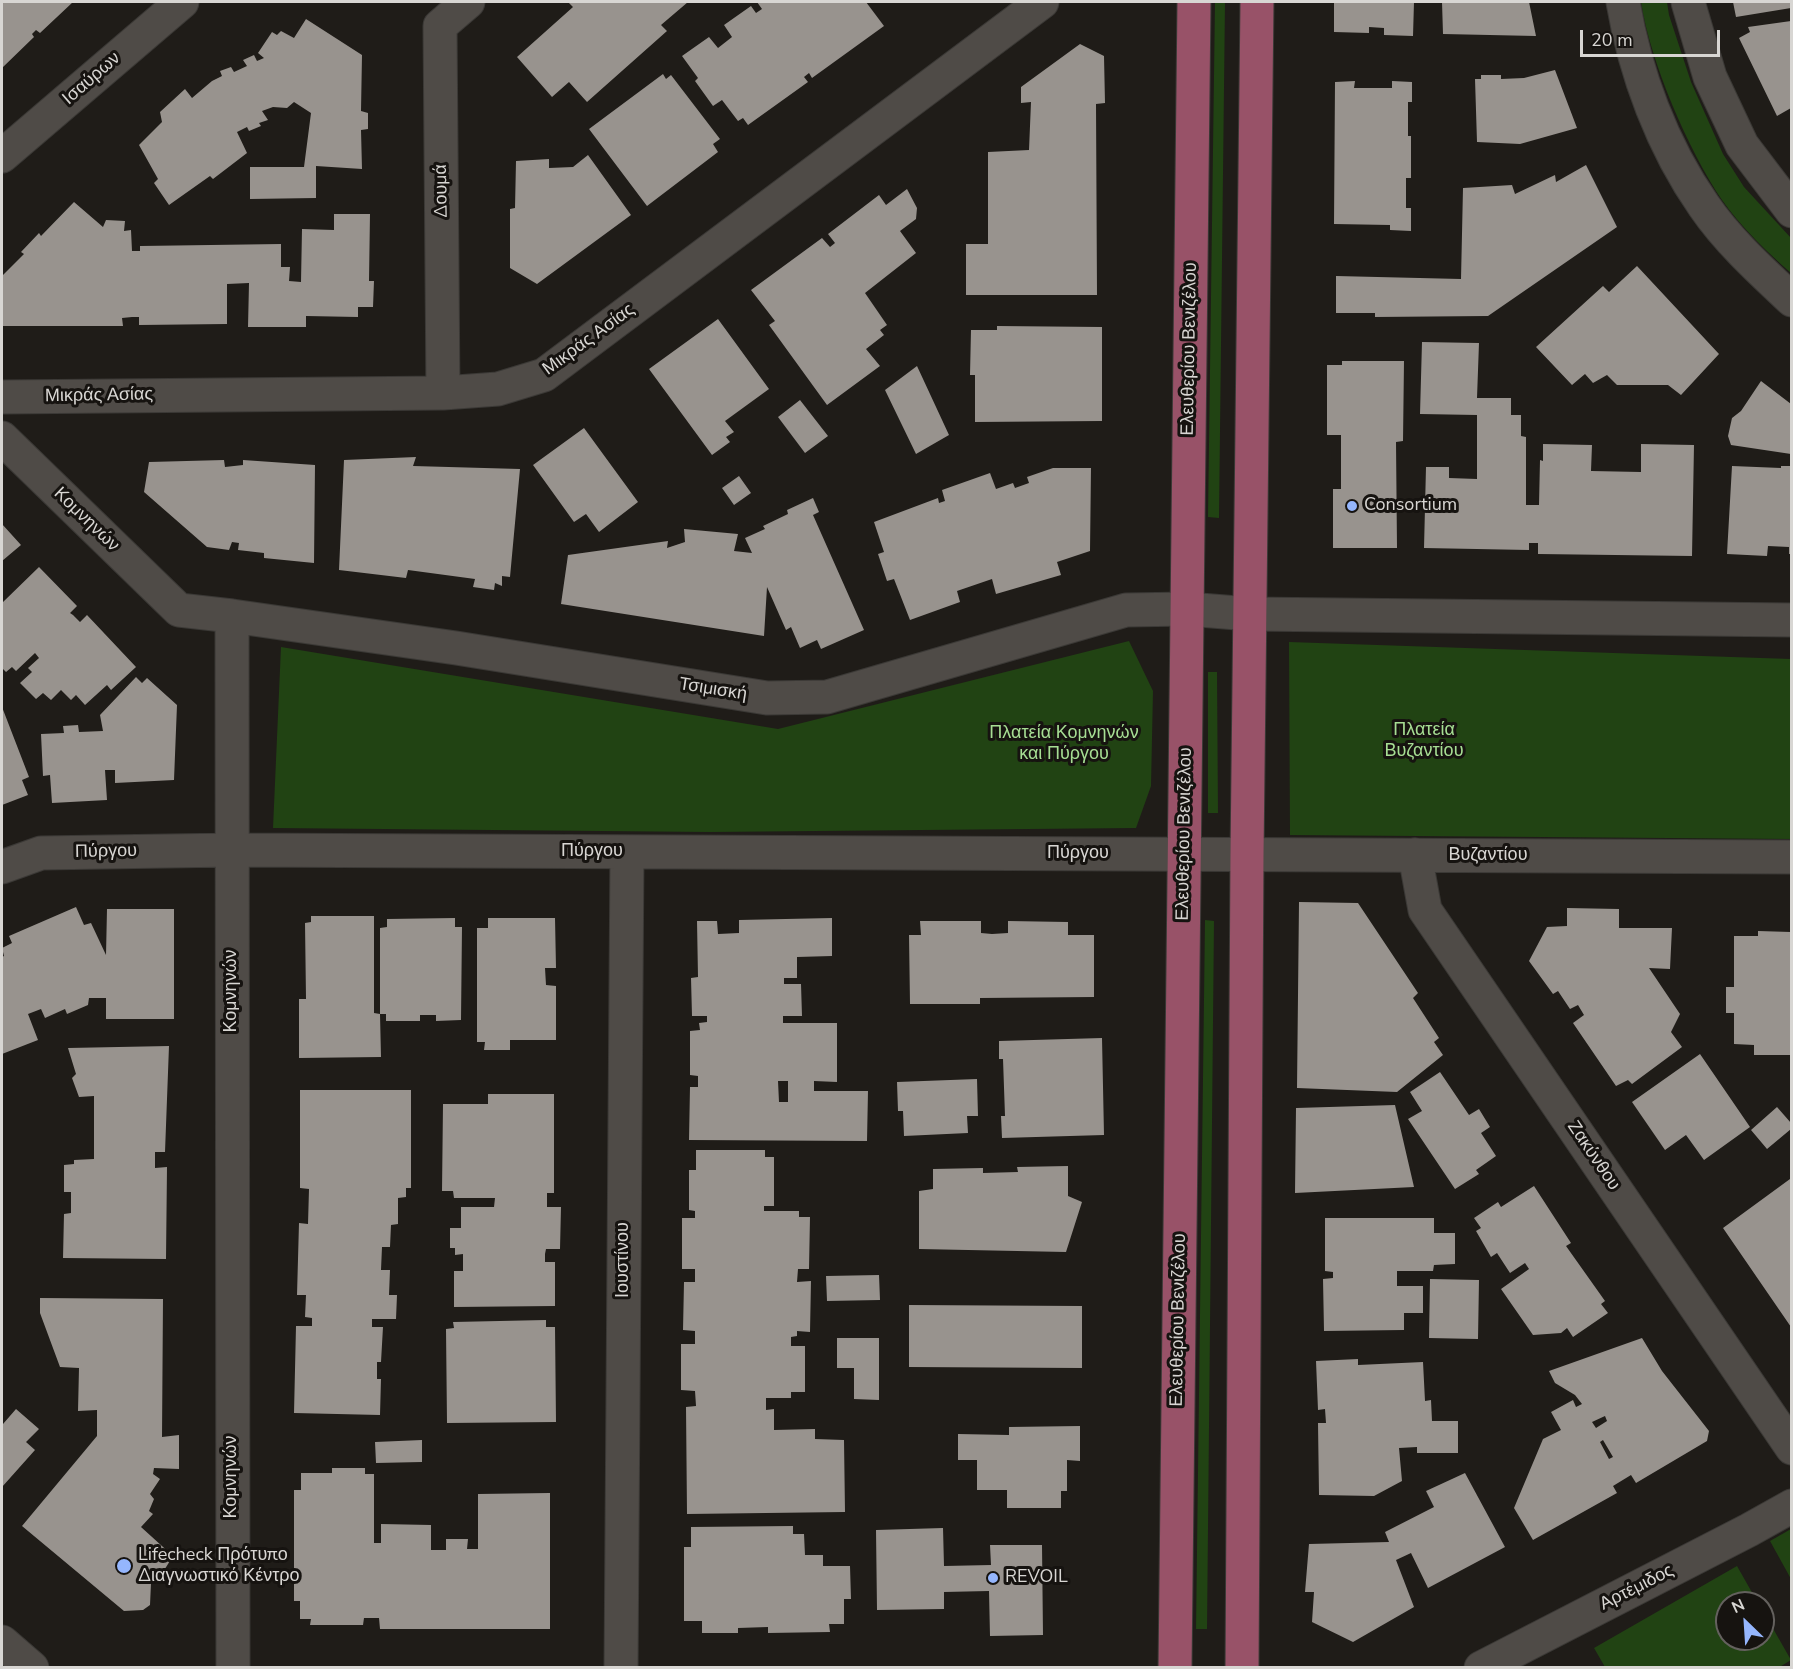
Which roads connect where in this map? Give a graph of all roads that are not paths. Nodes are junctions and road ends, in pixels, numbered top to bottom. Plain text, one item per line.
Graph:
1 (182, 2) edge
2 (468, 2) edge
3 (1042, 2) edge
4 (1194, 2) edge
5 (1257, 2) edge
6 (1623, 2) edge
7 (1688, 2) edge
8 (2, 156) edge
9 (1791, 211) edge
10 (1791, 300) edge
11 (443, 393) junction
12 (2, 397) edge
13 (2, 438) edge
14 (1187, 609) junction
15 (1250, 614) junction
16 (232, 616) junction
17 (1791, 620) edge
18 (231, 850) junction
19 (627, 852) junction
20 (1247, 854) junction
21 (1184, 855) junction
22 (1415, 855) junction
23 (1791, 857) edge
24 (2, 867) edge
25 (1791, 1448) edge
26 (1791, 1506) edge
27 (2, 1642) edge
28 (32, 1668) edge
29 (232, 1668) edge
30 (621, 1668) edge
31 (1175, 1668) edge
32 (1242, 1668) edge
33 (1480, 1668) edge

1 - 8 street, Ισαύρων
2 - 11 street, Δουμά
3 - 11 street, Μικράς Ασίας
4 - 14 main road, Ελευθερίου Βενιζέλου
5 - 15 main road
6 - 10 street
7 - 9 street
11 - 12 street, Μικράς Ασίας
13 - 16 street, Κομνηνών
14 - 15 street
14 - 16 street, Τσιμισκή
14 - 21 main road, Ελευθερίου Βενιζέλου
15 - 17 street
15 - 20 main road
16 - 18 street, Κομνηνών
18 - 19 street, Πύργου
18 - 24 street, Πύργου
18 - 29 street, Κομνηνών
19 - 21 street, Πύργου
19 - 30 street, Ιουστίνου
20 - 21 street, Βυζαντίου
20 - 22 street, Βυζαντίου
20 - 32 main road
21 - 31 main road, Ελευθερίου Βενιζέλου
22 - 23 street, Βυζαντίου
22 - 25 street, Ζακύνθου
26 - 33 street, Αρτέμιδος
27 - 28 street

